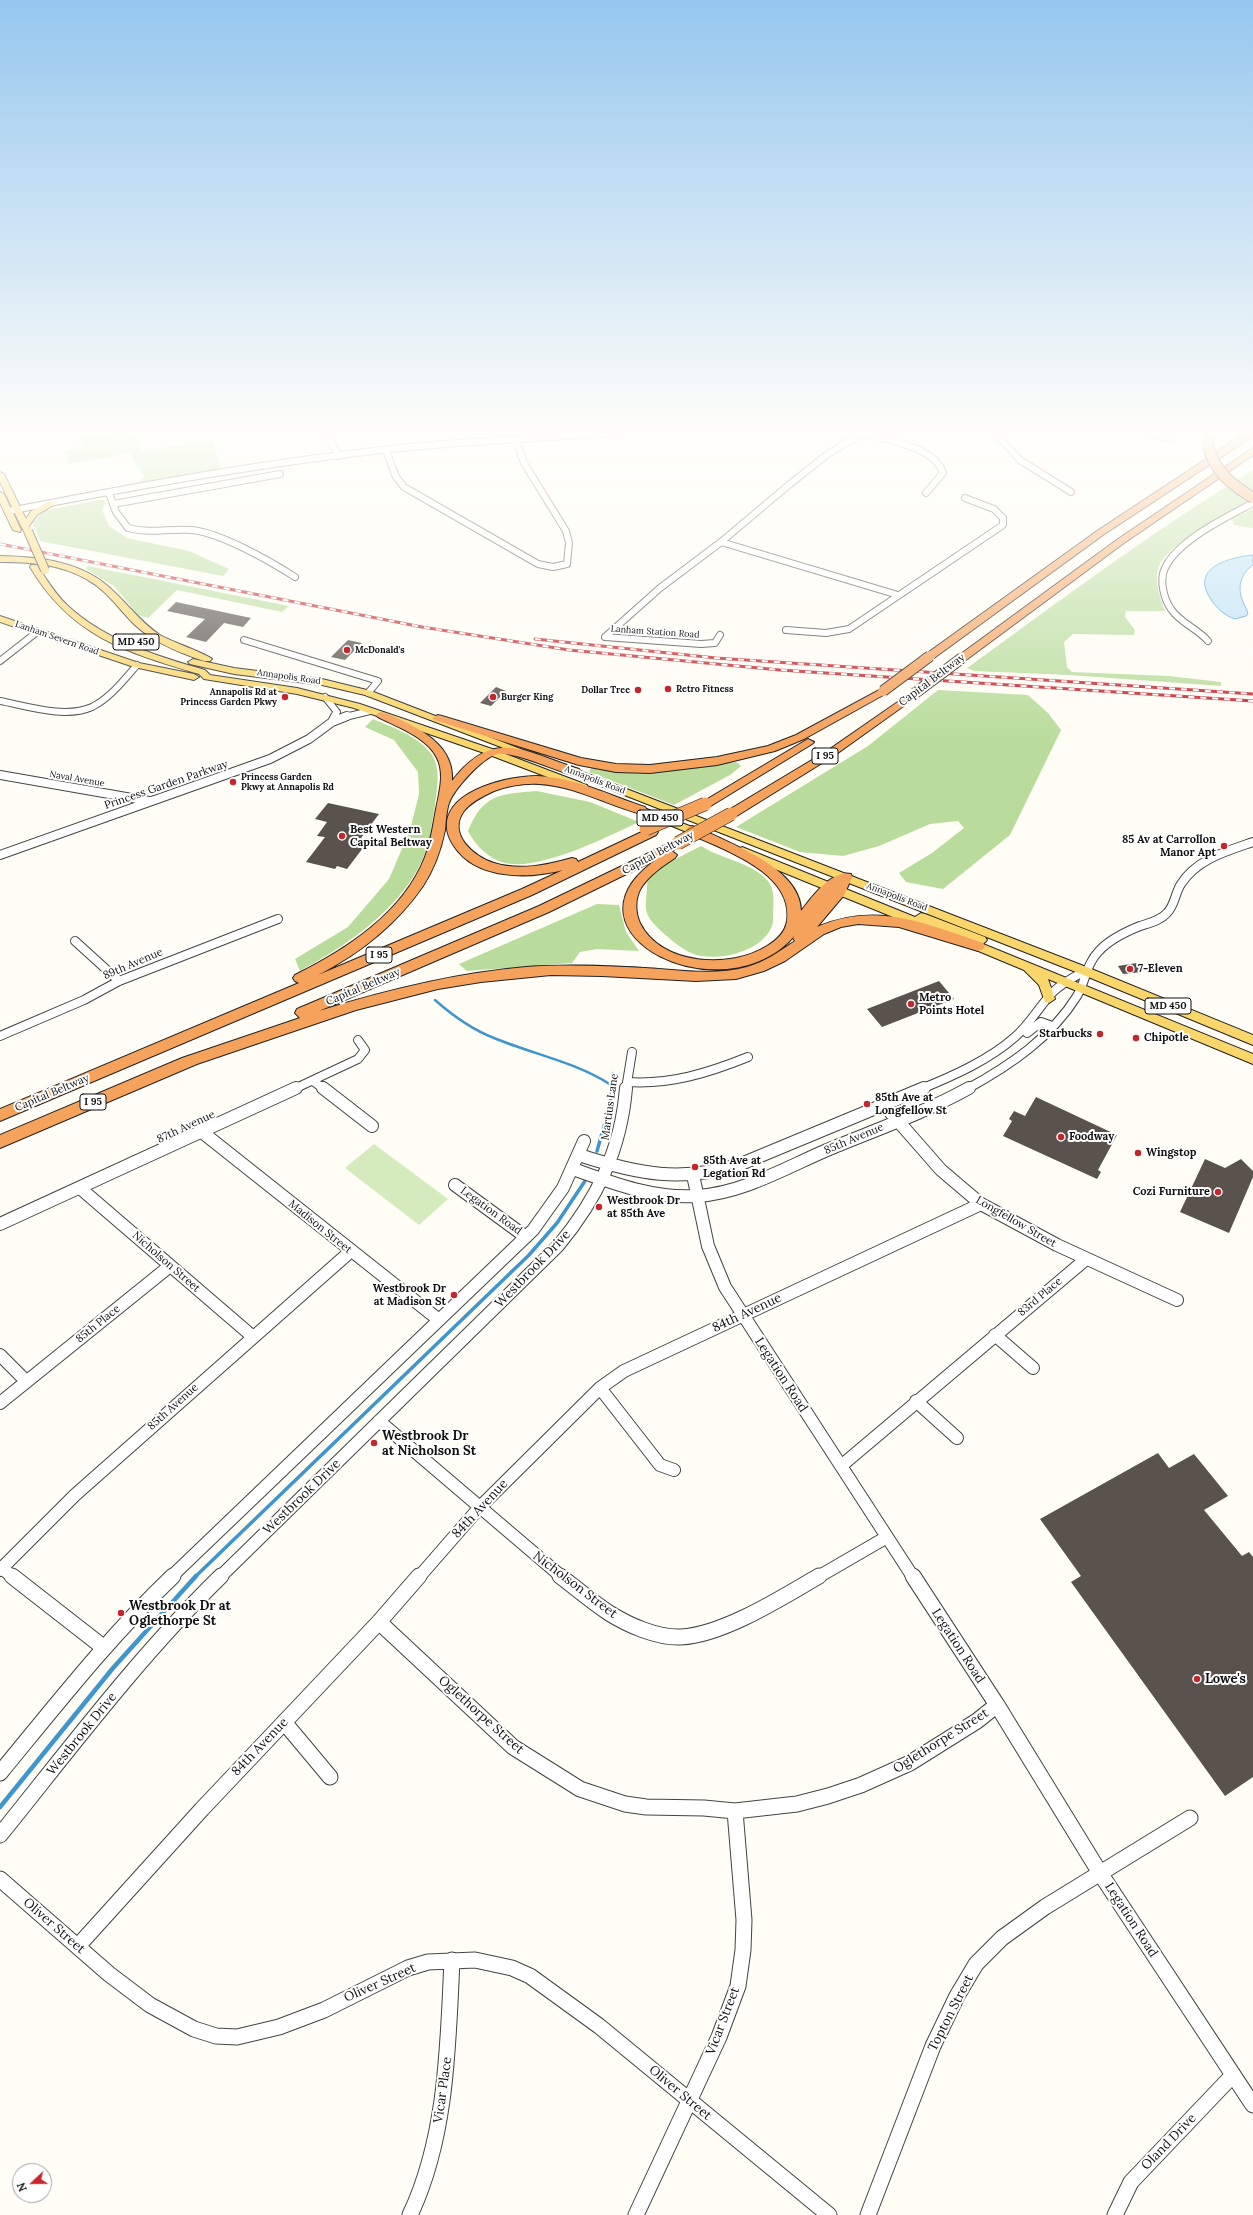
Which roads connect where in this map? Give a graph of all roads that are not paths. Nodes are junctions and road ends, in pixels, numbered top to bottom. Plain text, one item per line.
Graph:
1 (26, 535) edge
2 (27, 535) edge
3 (209, 535) edge
4 (488, 535) edge
5 (567, 535) edge
6 (729, 535) edge
7 (987, 535) edge
8 (1095, 535) edge
9 (1129, 535) edge
10 (1130, 535) edge
11 (1200, 535) edge
12 (1121, 541) junction
13 (721, 542) junction
14 (0, 559) edge
15 (295, 577) dead end
16 (898, 595) junction
17 (0, 619) edge
18 (786, 630) dead end
19 (37, 632) junction
20 (720, 635) dead end
21 (244, 640) dead end
22 (1208, 641) dead end
23 (0, 661) edge
24 (137, 665) junction
25 (251, 672) junction
26 (208, 677) junction
27 (265, 686) junction
28 (883, 691) junction
29 (368, 692) junction
30 (325, 697) junction
31 (0, 702) edge
32 (376, 713) junction
33 (438, 718) junction
34 (332, 722) junction
35 (491, 752) junction
36 (575, 772) junction
37 (0, 775) edge
38 (152, 802) junction
39 (443, 803) junction
40 (641, 810) junction
41 (649, 830) junction
42 (692, 830) junction
43 (1253, 842) edge
44 (682, 844) junction
45 (0, 855) edge
46 (846, 877) junction
47 (834, 890) junction
48 (863, 901) junction
49 (278, 919) dead end
50 (792, 929) junction
51 (75, 941) dead end
52 (978, 946) junction
53 (792, 949) junction
54 (1020, 963) junction
55 (1085, 971) junction
56 (119, 981) junction
57 (1066, 981) junction
58 (1082, 988) junction
59 (1049, 999) junction
60 (1052, 1026) junction
61 (0, 1036) edge
62 (358, 1040) dead end
63 (1253, 1040) edge
64 (1010, 1041) junction
65 (632, 1052) dead end
66 (748, 1057) dead end
67 (1253, 1059) edge
68 (187, 1062) junction
69 (102, 1072) junction
70 (313, 1081) junction
71 (627, 1082) junction
72 (884, 1105) junction
73 (0, 1115) edge
74 (896, 1121) junction
75 (372, 1126) dead end
76 (202, 1132) junction
77 (584, 1141) dead end
78 (0, 1142) edge
79 (579, 1155) junction
80 (611, 1166) junction
81 (573, 1169) junction
82 (693, 1175) junction
83 (605, 1180) junction
84 (455, 1185) dead end
85 (80, 1188) junction
86 (696, 1196) junction
87 (981, 1204) junction
88 (0, 1224) edge
89 (526, 1237) junction
90 (351, 1251) junction
91 (1085, 1260) junction
92 (170, 1266) junction
93 (1177, 1300) dead end
94 (742, 1315) junction
95 (439, 1320) junction
96 (995, 1335) junction
97 (252, 1336) junction
98 (0, 1355) edge
99 (1033, 1368) dead end
100 (26, 1382) junction
101 (600, 1388) junction
102 (916, 1401) junction
103 (0, 1403) edge
104 (379, 1421) junction
105 (957, 1438) dead end
106 (841, 1466) junction
107 (674, 1470) dead end
108 (480, 1507) junction
109 (887, 1537) junction
110 (0, 1568) edge
111 (379, 1622) junction
112 (103, 1647) junction
113 (997, 1706) junction
114 (284, 1722) junction
115 (0, 1773) edge
116 (330, 1777) dead end
117 (735, 1811) junction
118 (1190, 1818) dead end
119 (0, 1835) edge
120 (1100, 1873) junction
121 (0, 1879) edge
122 (78, 1946) junction
123 (452, 1960) junction
124 (1233, 2075) junction
125 (690, 2101) junction
126 (1253, 2105) edge
127 (410, 2215) edge
128 (636, 2215) edge
129 (829, 2215) edge
130 (868, 2215) edge
131 (1115, 2215) edge

1 - 26 main road, Annapolis Road / MD 450
2 - 25 main road, Annapolis Road / MD 450, bridge
3 - 15 street
4 - 5 street
6 - 13 street, Lanham Station Road
7 - 16 street
8 - 28 highway, Capital Beltway / I 95, bridge
9 - 12 highway, Capital Beltway / I 95
10 - 12 highway
11 - 22 street
12 - 44 highway, Capital Beltway / I 95, bridge
13 - 16 street
13 - 20 street, Lanham Station Road
14 - 25 main road
16 - 18 street
17 - 19 main road, Lanham Severn Road
19 - 23 street
19 - 24 main road, Lanham Severn Road
21 - 29 street
24 - 26 main road, Lanham Severn Road
24 - 31 street
25 - 29 main road, Annapolis Road / MD 450
26 - 27 main road, Annapolis Road / MD 450
27 - 29 main road
27 - 30 main road, Annapolis Road / MD 450
28 - 33 highway
28 - 41 highway, Capital Beltway / I 95, bridge
29 - 33 main road, Annapolis Road / MD 450
30 - 32 main road, Annapolis Road / MD 450
30 - 34 street
32 - 34 street, Princess Garden Parkway
32 - 35 main road, Annapolis Road / MD 450
32 - 39 highway
33 - 36 main road, Annapolis Road / MD 450
34 - 38 street, Princess Garden Parkway
35 - 36 highway
35 - 39 highway
35 - 40 main road, Annapolis Road / MD 450
36 - 46 main road, Annapolis Road / MD 450
37 - 38 street, Naval Avenue
38 - 45 street, Princess Garden Parkway
39 - 69 highway
40 - 41 highway
40 - 42 main road, Annapolis Road / MD 450
41 - 69 highway, Capital Beltway / I 95
42 - 47 main road, Annapolis Road / MD 450
42 - 50 highway
43 - 55 street, 85th Avenue
44 - 50 highway
44 - 68 highway, Capital Beltway / I 95
46 - 47 highway
46 - 55 main road, Annapolis Road / MD 450
47 - 48 main road, Annapolis Road / MD 450
47 - 50 highway
47 - 53 highway
48 - 52 main road, Annapolis Road / MD 450
48 - 55 main road
49 - 56 street, 89th Avenue
51 - 56 street
52 - 53 highway
52 - 54 main road, Annapolis Road / MD 450
53 - 68 highway
54 - 57 main road, Annapolis Road / MD 450
54 - 59 main road
55 - 57 street, 85th Avenue
55 - 58 street, 85th Avenue
55 - 63 main road, Annapolis Road / MD 450
56 - 61 street, 89th Avenue
57 - 58 main road, Annapolis Road / MD 450
57 - 59 street, 85th Avenue
58 - 60 street, 85th Avenue
58 - 67 main road, Annapolis Road / MD 450
59 - 64 street, 85th Avenue
60 - 64 street
60 - 74 street, 85th Avenue
62 - 70 street, 87th Avenue
64 - 72 street, 85th Avenue
65 - 71 street, Martius Lane
66 - 71 street
68 - 78 highway, Capital Beltway / I 95
69 - 73 highway, Capital Beltway / I 95
70 - 75 street
70 - 76 street, 87th Avenue
71 - 80 street, Martius Lane
72 - 74 street, Longfellow Street
72 - 82 street, 85th Avenue
74 - 86 street, 85th Avenue
74 - 87 street, Longfellow Street
76 - 85 street, 87th Avenue
76 - 90 street, Madison Street
77 - 79 street
79 - 80 street, 85th Avenue
79 - 81 street
80 - 82 street, 85th Avenue
80 - 83 street, Westbrook Drive
81 - 83 street, 85th Avenue
81 - 89 street
82 - 86 street, Legation Road
83 - 86 street, 85th Avenue
83 - 104 street, Westbrook Drive
84 - 89 street, Legation Road
85 - 88 street, 87th Avenue
85 - 92 street, Nicholson Street
86 - 94 street, Legation Road
87 - 91 street, Longfellow Street
87 - 94 street, 84th Avenue
89 - 95 street
90 - 95 street, Madison Street
90 - 97 street, 85th Avenue
91 - 93 street, Longfellow Street
91 - 96 street, 83rd Place
92 - 97 street, Nicholson Street
92 - 100 street, 85th Place
94 - 101 street, 84th Avenue
94 - 106 street, Legation Road
95 - 112 street
96 - 99 street
96 - 102 street, 83rd Place
97 - 110 street, 85th Avenue
98 - 100 street
100 - 103 street, 85th Place
101 - 107 street
101 - 108 street, 84th Avenue
102 - 105 street
102 - 106 street, 83rd Place
104 - 108 street, Nicholson Street
104 - 119 street, Westbrook Drive
106 - 109 street, Legation Road
108 - 109 street, Nicholson Street
108 - 111 street, 84th Avenue
109 - 113 street, Legation Road
110 - 112 street
111 - 114 street, 84th Avenue
111 - 117 street, Oglethorpe Street
112 - 115 street
113 - 117 street, Oglethorpe Street
113 - 120 street, Legation Road
114 - 116 street
114 - 122 street, 84th Avenue
117 - 125 street, Vicar Street
118 - 120 street, Topton Street
120 - 124 street, Legation Road
120 - 130 street, Topton Street
121 - 122 street, Oliver Street
122 - 123 street, Oliver Street
123 - 125 street, Oliver Street
123 - 127 street, Vicar Place
124 - 126 street, Legation Road
124 - 131 street, Oland Drive
125 - 128 street, Vicar Street
125 - 129 street, Oliver Street

